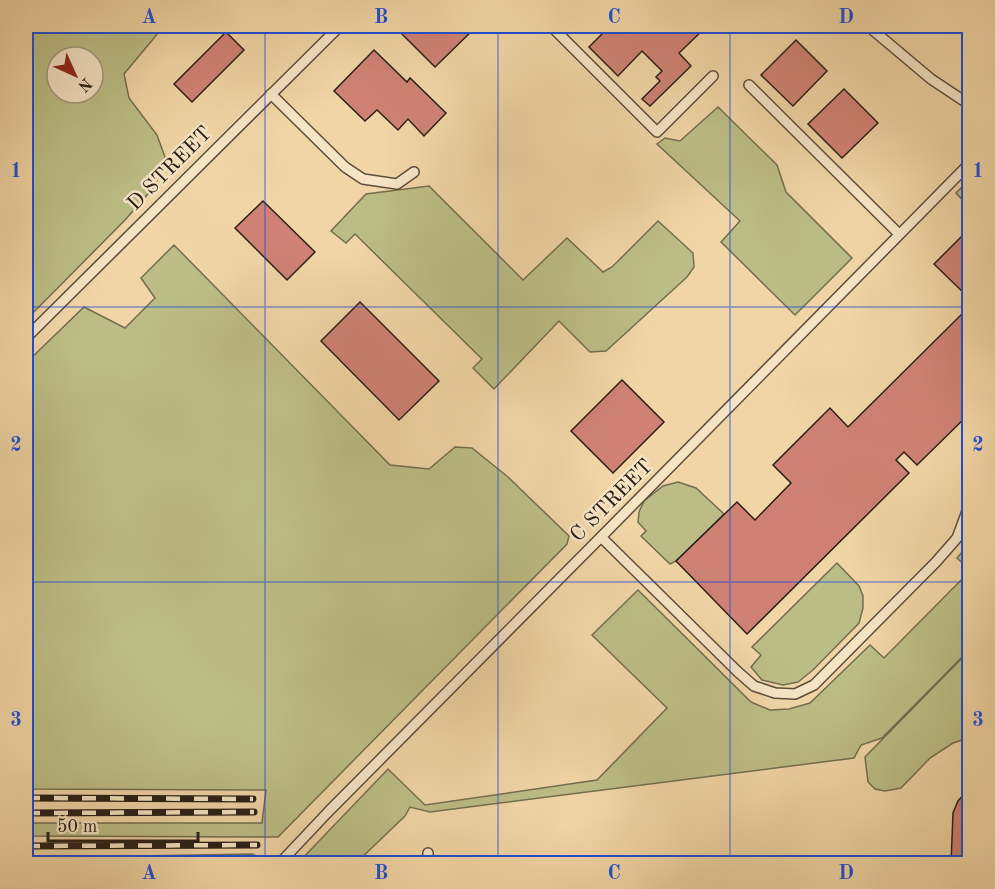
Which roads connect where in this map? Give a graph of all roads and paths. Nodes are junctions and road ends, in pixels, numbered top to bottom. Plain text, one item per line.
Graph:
1 (340, 26) edge
2 (550, 26) edge
3 (868, 26) edge
4 (962, 26) edge
5 (969, 35) edge
6 (713, 76) dead end
7 (749, 85) dead end
8 (271, 94) junction
9 (969, 105) edge
10 (969, 163) edge
11 (414, 172) dead end
12 (899, 234) junction
13 (26, 338) edge
14 (969, 466) edge
15 (601, 537) junction
16 (429, 853) dead end
17 (279, 864) edge
18 (428, 864) edge

1 - 8 lane, D STREET
2 - 6 lane
3 - 9 lane
4 - 5 lane
7 - 12 lane
8 - 11 lane
8 - 13 lane, D STREET
10 - 12 lane, C STREET
12 - 15 lane, C STREET
14 - 15 lane
15 - 17 lane, C STREET
16 - 18 lane

